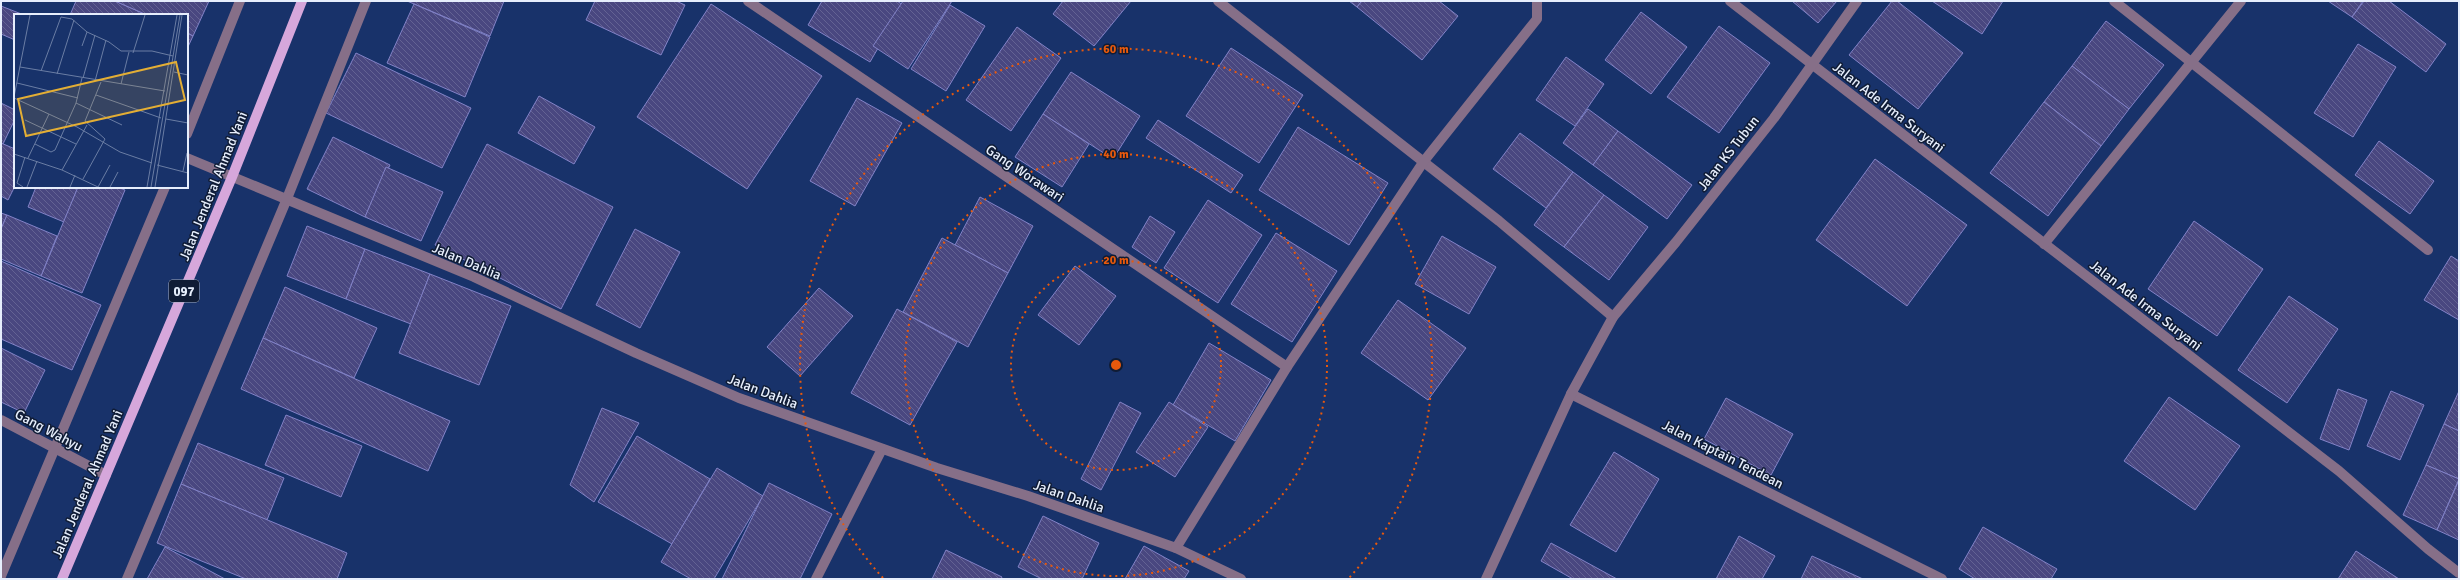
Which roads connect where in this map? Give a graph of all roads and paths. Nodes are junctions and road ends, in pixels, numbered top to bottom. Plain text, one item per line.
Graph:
1 (240, 1) edge
2 (302, 1) edge
3 (366, 1) edge
4 (748, 1) edge
5 (1218, 1) edge
6 (1537, 1) edge
7 (1730, 1) edge
8 (1857, 1) edge
9 (2114, 1) edge
10 (2241, 1) edge
11 (2191, 62) junction
12 (1811, 64) junction
13 (188, 131) edge
14 (188, 158) edge
15 (1424, 161) junction
16 (232, 177) junction
17 (165, 188) edge
18 (286, 201) junction
19 (2044, 244) junction
20 (2428, 250) dead end
21 (1613, 317) junction
22 (1287, 367) junction
23 (1571, 394) junction
24 (1, 420) edge
25 (54, 449) junction
26 (882, 449) junction
27 (106, 475) junction
28 (1176, 548) junction
29 (2459, 573) edge
30 (1, 576) edge
31 (62, 579) edge
32 (127, 579) edge
33 (816, 579) edge
34 (1241, 579) edge
35 (1486, 579) edge
36 (1942, 579) edge

1 - 13 street
2 - 16 main road, Jalan Jenderal Ahmad Yani / 097
3 - 18 street
4 - 22 street, Gang Worawari
5 - 15 street
6 - 15 street
7 - 12 street, Jalan Ade Irma Suryani
8 - 12 street, Jalan KS Tubun
9 - 11 street
10 - 11 street
11 - 19 street
11 - 20 street
12 - 19 street, Jalan Ade Irma Suryani
12 - 21 street, Jalan KS Tubun
14 - 16 street, Jalan Dahlia
15 - 21 street
15 - 22 street
16 - 18 street, Jalan Dahlia
16 - 27 main road, Jalan Jenderal Ahmad Yani / 097
17 - 25 street
18 - 26 street, Jalan Dahlia
18 - 32 street
19 - 29 street, Jalan Ade Irma Suryani
21 - 23 street
22 - 28 street
23 - 35 street
23 - 36 street, Jalan Kaptain Tendean
24 - 25 street, Gang Wahyu
25 - 27 street, Gang Wahyu
25 - 30 street
26 - 28 street, Jalan Dahlia
26 - 33 street
27 - 31 main road, Jalan Jenderal Ahmad Yani / 097
28 - 34 street, Jalan Dahlia

